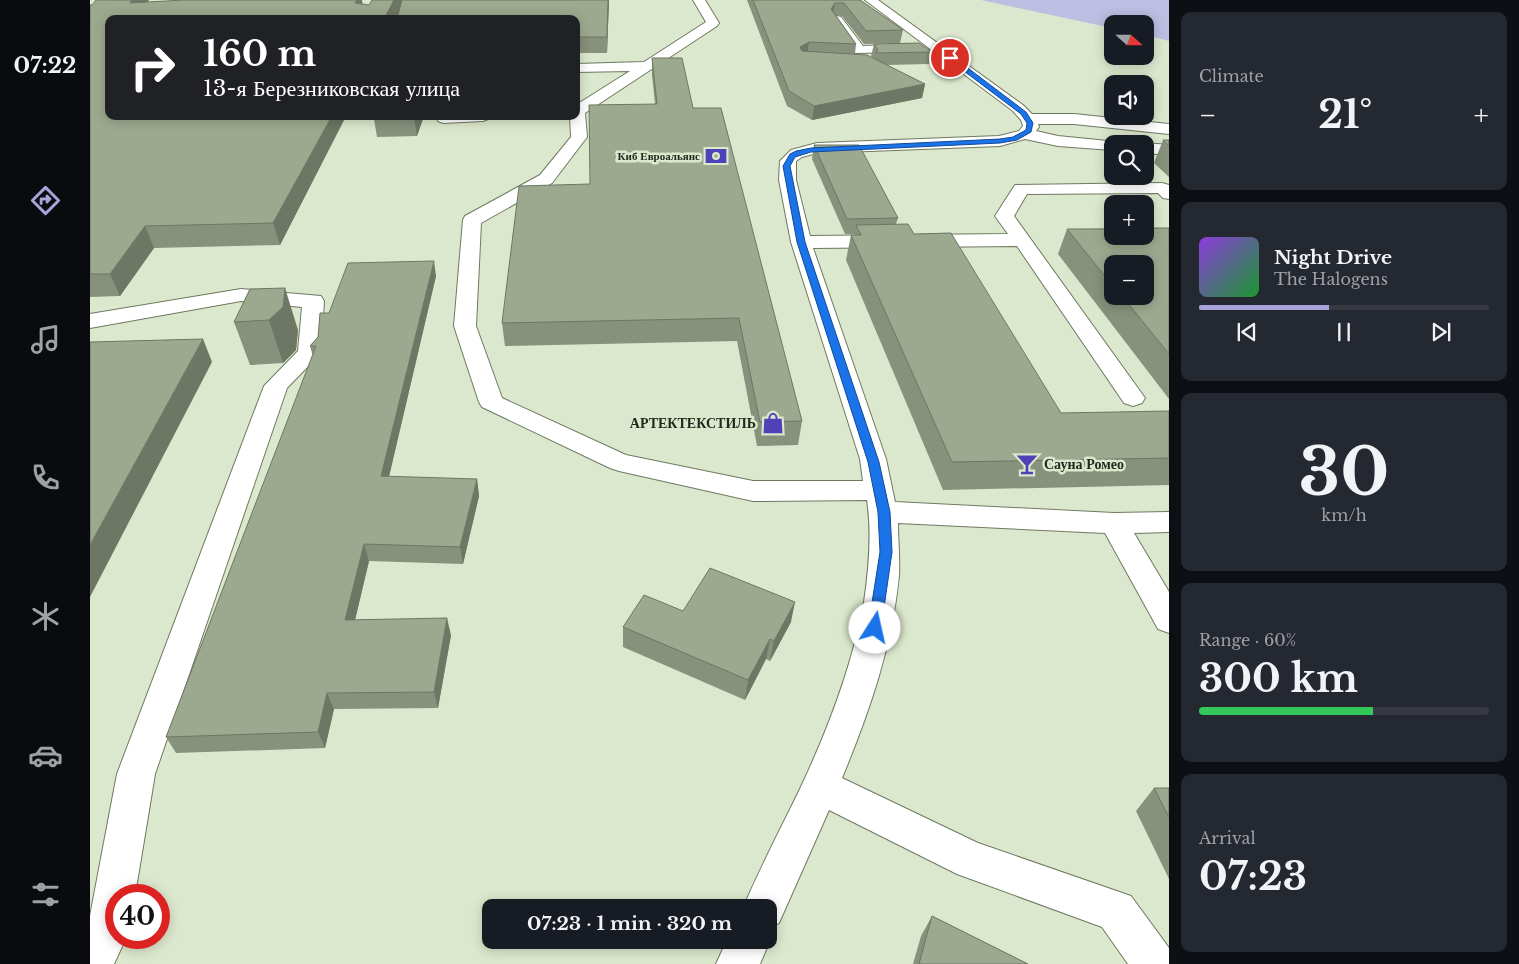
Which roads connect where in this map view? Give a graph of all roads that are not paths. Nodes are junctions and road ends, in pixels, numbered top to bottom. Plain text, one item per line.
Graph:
1 (699, 0) edge
2 (871, 0) edge
3 (837, 20) edge
4 (937, 48) junction
5 (645, 66) junction
6 (580, 68) edge
7 (580, 109) edge
8 (578, 120) edge
9 (1026, 127) junction
10 (1169, 129) edge
11 (1104, 145) edge
12 (1154, 149) edge
13 (1169, 150) edge
14 (1169, 194) edge
15 (1023, 240) junction
16 (801, 242) junction
17 (90, 321) edge
18 (1133, 398) dead end
19 (882, 501) junction
20 (1114, 522) junction
21 (1169, 522) edge
22 (1169, 620) edge
23 (819, 786) junction
24 (768, 899) edge
25 (745, 949) edge
26 (91, 964) edge
27 (738, 964) edge
28 (1154, 964) edge

1 - 5 street
2 - 4 street
3 - 4 street
4 - 9 street
5 - 6 street
5 - 7 street
8 - 19 street
9 - 10 street
9 - 11 street
9 - 16 street
12 - 13 street
14 - 15 street
15 - 16 street
15 - 18 street
16 - 19 street
17 - 26 street
19 - 20 street
19 - 23 street
20 - 21 street
20 - 22 street
23 - 24 street
23 - 28 street
25 - 27 street

